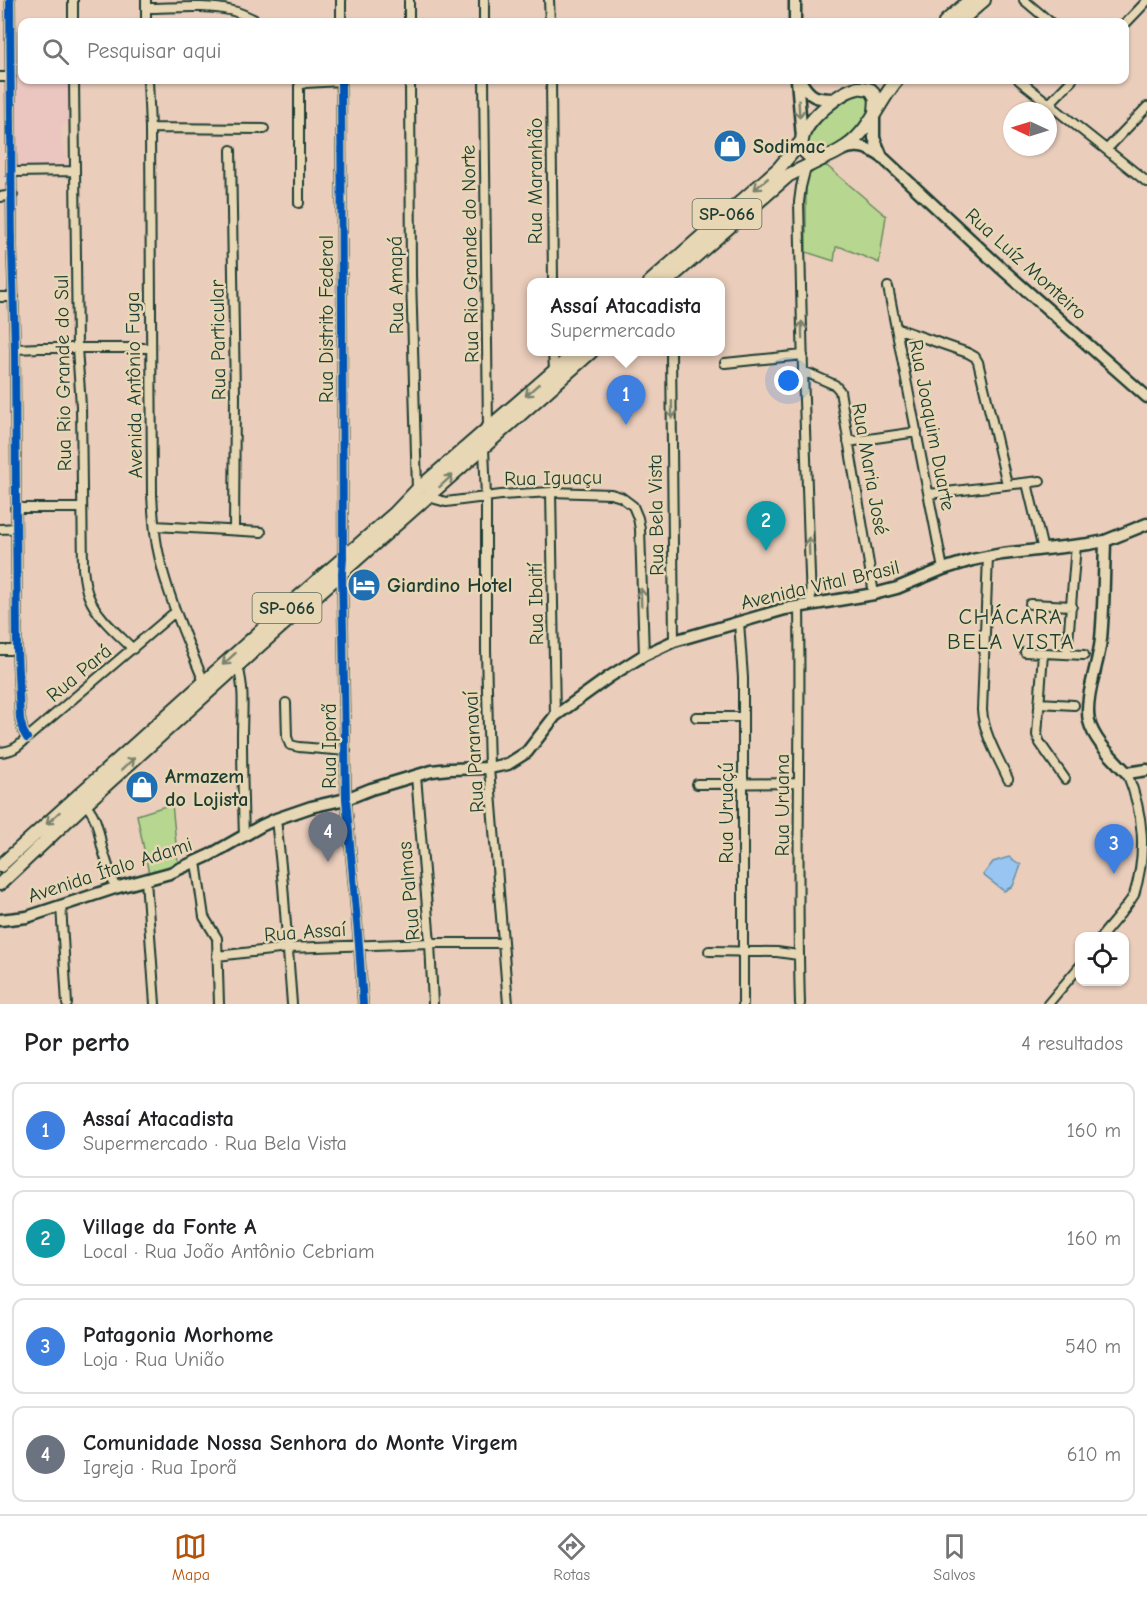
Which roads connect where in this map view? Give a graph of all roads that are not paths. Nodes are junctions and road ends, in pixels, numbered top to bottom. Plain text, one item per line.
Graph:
1 (10, 0) edge
2 (73, 0) edge
3 (341, 0) edge
4 (409, 0) edge
5 (484, 0) edge
6 (549, 0) edge
7 (795, 0) edge
8 (970, 0) edge
9 (984, 0) edge
10 (1024, 0) edge
11 (1147, 1) edge
12 (146, 4) edge
13 (73, 18) edge
14 (250, 18) edge
15 (341, 18) edge
16 (409, 18) edge
17 (484, 18) edge
18 (550, 18) edge
19 (795, 18) edge
20 (950, 18) edge
21 (964, 18) edge
22 (1045, 18) edge
23 (1129, 21) edge
24 (0, 77) edge
25 (10, 77) junction
26 (74, 84) edge
27 (148, 84) edge
28 (303, 84) edge
29 (341, 84) edge
30 (410, 84) edge
31 (484, 84) edge
32 (551, 84) edge
33 (799, 84) edge
34 (802, 84) edge
35 (863, 84) edge
36 (894, 84) edge
37 (1026, 84) edge
38 (1068, 84) edge
39 (853, 89) junction
40 (836, 99) junction
41 (1047, 102) edge
42 (1051, 102) edge
43 (1147, 107) edge
44 (1057, 110) edge
45 (874, 115) junction
46 (150, 128) junction
47 (264, 129) dead end
48 (802, 140) junction
49 (1107, 149) junction
50 (231, 150) dead end
51 (840, 151) junction
52 (826, 157) junction
53 (882, 157) junction
54 (806, 167) junction
55 (75, 171) junction
56 (13, 172) junction
57 (1147, 182) edge
58 (13, 195) junction
59 (0, 197) edge
60 (298, 203) dead end
61 (669, 266) junction
62 (553, 278) edge
63 (655, 278) edge
64 (669, 278) edge
65 (672, 278) edge
66 (888, 287) dead end
67 (0, 297) edge
68 (14, 297) junction
69 (896, 328) junction
70 (77, 348) junction
71 (151, 348) junction
72 (15, 349) junction
73 (554, 356) edge
74 (570, 356) edge
75 (585, 356) edge
76 (671, 356) edge
77 (803, 356) junction
78 (725, 363) dead end
79 (554, 370) junction
80 (803, 371) junction
81 (1147, 397) edge
82 (488, 429) junction
83 (916, 432) junction
84 (848, 442) junction
85 (484, 448) junction
86 (1040, 481) dead end
87 (1027, 483) junction
88 (1007, 484) junction
89 (551, 492) junction
90 (423, 494) junction
91 (929, 494) junction
92 (486, 497) junction
93 (15, 508) junction
94 (82, 508) junction
95 (1147, 524) edge
96 (155, 526) junction
97 (16, 528) junction
98 (0, 529) edge
99 (234, 530) junction
100 (261, 532) dead end
101 (1106, 541) junction
102 (1076, 545) junction
103 (1043, 550) junction
104 (988, 556) junction
105 (344, 558) junction
106 (943, 569) junction
107 (342, 573) junction
108 (874, 594) junction
109 (811, 604) junction
110 (1030, 604) dead end
111 (799, 606) junction
112 (1072, 606) junction
113 (176, 612) junction
114 (739, 622) junction
115 (674, 641) junction
116 (133, 649) junction
117 (0, 650) edge
118 (17, 650) junction
119 (1024, 652) dead end
120 (1042, 653) junction
121 (1067, 654) junction
122 (1084, 655) dead end
123 (644, 656) junction
124 (238, 667) junction
125 (204, 682) junction
126 (286, 703) dead end
127 (1039, 703) junction
128 (1074, 705) dead end
129 (555, 716) junction
130 (696, 717) dead end
131 (742, 717) junction
132 (27, 738) junction
133 (346, 751) junction
134 (0, 752) edge
135 (489, 768) junction
136 (1147, 770) edge
137 (1127, 773) junction
138 (416, 776) junction
139 (1008, 779) dead end
140 (1065, 779) dead end
141 (799, 783) junction
142 (697, 784) dead end
143 (743, 784) junction
144 (346, 798) junction
145 (81, 800) junction
146 (276, 819) junction
147 (244, 837) junction
148 (196, 862) junction
149 (0, 866) edge
150 (146, 880) junction
151 (0, 884) edge
152 (115, 888) junction
153 (61, 905) junction
154 (0, 920) edge
155 (1105, 932) edge
156 (430, 943) junction
157 (503, 943) junction
158 (360, 945) junction
159 (288, 948) junction
160 (709, 951) dead end
161 (743, 952) junction
162 (798, 955) junction
163 (217, 956) junction
164 (1075, 972) edge
165 (68, 1004) edge
166 (155, 1004) edge
167 (219, 1004) edge
168 (292, 1004) edge
169 (363, 1004) edge
170 (433, 1004) edge
171 (508, 1004) edge
172 (743, 1004) edge
173 (800, 1004) edge
174 (1048, 1004) edge

1 - 25 street
2 - 13 street
3 - 15 street
4 - 16 street
5 - 17 street
6 - 18 street
7 - 19 main road
8 - 20 main road
9 - 21 main road
10 - 22 street
11 - 23 street
12 - 14 street
24 - 25 street
25 - 56 street
26 - 55 street, Rua Rio Grande do Sul
27 - 46 street, Avenida Antônio Fuga
28 - 60 street
29 - 105 street, Rua Distrito Federal
30 - 90 street, Rua Amapá
31 - 82 street, Rua Rio Grande do Norte
32 - 62 street, Rua Maranhão
33 -> 48 main road
34 - 40 main road
35 - 39 main road, SP-066
36 - 45 main road, SP-066
37 - 41 street
38 - 42 street
39 - 40 main road, SP-066
39 - 45 main road
40 - 48 main road, SP-066
43 - 49 street
44 - 49 street
45 - 51 main road, SP-066
45 - 53 main road
46 - 47 street
46 - 71 street, Avenida Antônio Fuga
48 - 52 main road
48 -> 61 main road, SP-066
49 - 57 street
50 - 99 street, Rua Particular
51 - 52 main road, SP-066
51 - 53 main road, Rua Luíz Monteiro
52 - 54 main road, SP-066
53 - 81 main road, Rua Luíz Monteiro
54 - 65 main road, SP-066
77 -> 54 street
55 - 56 street
55 - 70 street, Rua Rio Grande do Sul
56 - 58 street
58 - 59 street
58 - 68 street
61 - 63 main road, SP-066
61 - 64 street
66 - 69 street, Rua Joaquim Duarte
67 - 68 street
68 - 72 street
69 - 83 street, Rua Joaquim Duarte
69 - 88 street
70 - 71 street
70 - 72 street
70 - 94 street, Rua Rio Grande do Sul
71 - 96 street, Avenida Antônio Fuga
72 - 93 street
73 - 79 street
74 - 79 main road, SP-066
75 - 85 main road, SP-066
76 -> 115 street, Rua Bela Vista
77 - 78 street
77 - 80 street
79 -> 82 main road, SP-066
80 - 84 street, Rua Maria José
109 -> 80 street
82 - 90 main road, SP-066
83 - 84 street
83 - 91 street, Rua Joaquim Duarte
84 - 108 street, Rua Maria José
90 -> 85 main road, SP-066
85 - 92 street, Rua Paranavaí
86 - 87 street
87 - 88 street
87 - 103 street
88 - 91 street
89 - 92 street, Rua Iguaçu
123 -> 89 street, Rua Iguaçu
89 - 129 street, Rua Ibaití
90 - 92 street, Rua Iguaçu
90 - 105 main road, SP-066
90 - 107 main road, SP-066
91 - 106 street, Rua Joaquim Duarte
92 - 135 street, Rua Paranavaí
93 - 94 street
93 - 97 street
94 - 116 street, Rua Rio Grande do Sul
95 - 101 main road, Avenida Vital Brasil
96 - 99 street
96 - 113 street, Avenida Antônio Fuga
97 - 98 street
97 - 118 street
99 - 100 street
101 - 102 main road, Avenida Vital Brasil
101 - 137 main road
102 - 103 main road, Avenida Vital Brasil
102 - 112 street
103 - 104 main road, Avenida Vital Brasil
104 - 106 main road, Avenida Vital Brasil
104 - 139 street
105 - 107 street, Rua Iporã
105 -> 125 main road, SP-066
106 - 108 main road, Avenida Vital Brasil
107 - 124 main road, SP-066
107 - 133 street, Rua Iporã
108 - 109 main road, Avenida Vital Brasil
109 - 111 main road, Avenida Vital Brasil
110 - 112 street
111 - 114 main road, Avenida Vital Brasil
111 - 141 street, Rua Uruana
112 - 121 street
113 - 116 street, Rua Pará
113 - 125 street, Avenida Antônio Fuga
114 - 115 main road, Avenida Vital Brasil
114 - 131 street, Rua Uruaçú
115 - 123 main road, Avenida Ítalo Adami
116 - 132 street, Rua Pará
117 - 118 street
118 - 132 street
119 - 120 street
120 - 121 street
120 - 127 street
121 - 122 street
123 - 129 main road, Avenida Ítalo Adami
145 -> 124 main road, SP-066
124 - 147 street
125 - 145 main road, SP-066
126 - 133 street
127 - 128 street
127 - 140 street
129 - 135 main road, Avenida Ítalo Adami
130 - 131 street
131 - 143 street, Rua Uruaçú
132 - 134 street, Rua Pará
133 - 144 street, Rua Iporã
135 - 138 main road, Avenida Ítalo Adami
135 - 157 street, Rua Paranavaí
136 - 137 main road
137 - 155 street
138 - 144 main road, Avenida Ítalo Adami
138 - 156 street, Rua Palmas
141 - 143 street
141 - 162 street, Rua Uruana
142 - 143 street
143 - 161 street, Rua Uruaçú
144 - 146 main road, Avenida Ítalo Adami
144 - 158 street, Rua Iporã
145 -> 149 main road, SP-066
145 - 151 main road, SP-066
145 - 152 street
146 - 147 main road, Avenida Ítalo Adami
146 - 159 street
147 - 148 main road, Avenida Ítalo Adami
148 - 150 main road, Avenida Ítalo Adami
148 - 163 street
150 - 152 main road, Avenida Ítalo Adami
150 - 166 street
152 - 153 main road, Avenida Ítalo Adami
153 - 154 main road, Avenida Ítalo Adami
153 - 165 street
156 - 157 street, Rua Assaí
156 - 158 street, Rua Assaí
156 - 170 street, Rua Palmas
157 - 171 street, Rua Paranavaí
158 - 159 street, Rua Assaí
158 - 169 street, Rua Iporã
159 - 163 street, Rua Assaí
159 - 168 street
160 - 161 street
161 - 162 street
161 - 172 street, Rua Uruaçú
162 - 173 street, Rua Uruana
163 - 167 street
164 - 174 street

